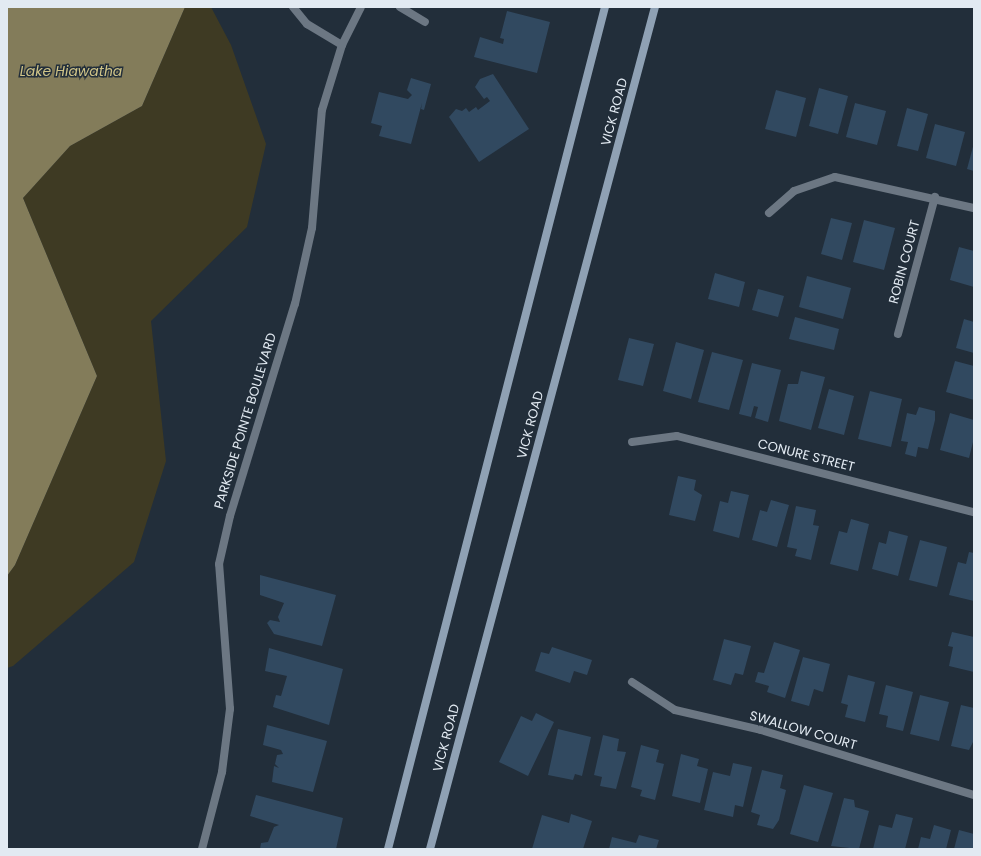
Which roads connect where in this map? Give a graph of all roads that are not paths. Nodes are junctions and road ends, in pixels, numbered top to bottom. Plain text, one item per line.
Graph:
1 (293, 7) edge
2 (361, 7) edge
3 (400, 7) edge
4 (605, 7) edge
5 (655, 7) edge
6 (425, 22) dead end
7 (342, 45) junction
8 (935, 197) junction
9 (974, 208) edge
10 (769, 213) dead end
11 (898, 334) dead end
12 (632, 442) dead end
13 (974, 512) edge
14 (632, 682) dead end
15 (974, 795) edge
16 (202, 849) edge
17 (388, 849) edge
18 (430, 849) edge

1 - 7 street
2 - 7 street, PARKSIDE POINTE BOULEVARD
3 - 6 street
4 - 17 street
5 - 18 street, VICK ROAD
7 - 16 street, PARKSIDE POINTE BOULEVARD
8 - 9 street
8 - 10 street
8 - 11 street, ROBIN COURT
12 - 13 street, CONURE STREET
14 - 15 street, SWALLOW COURT

